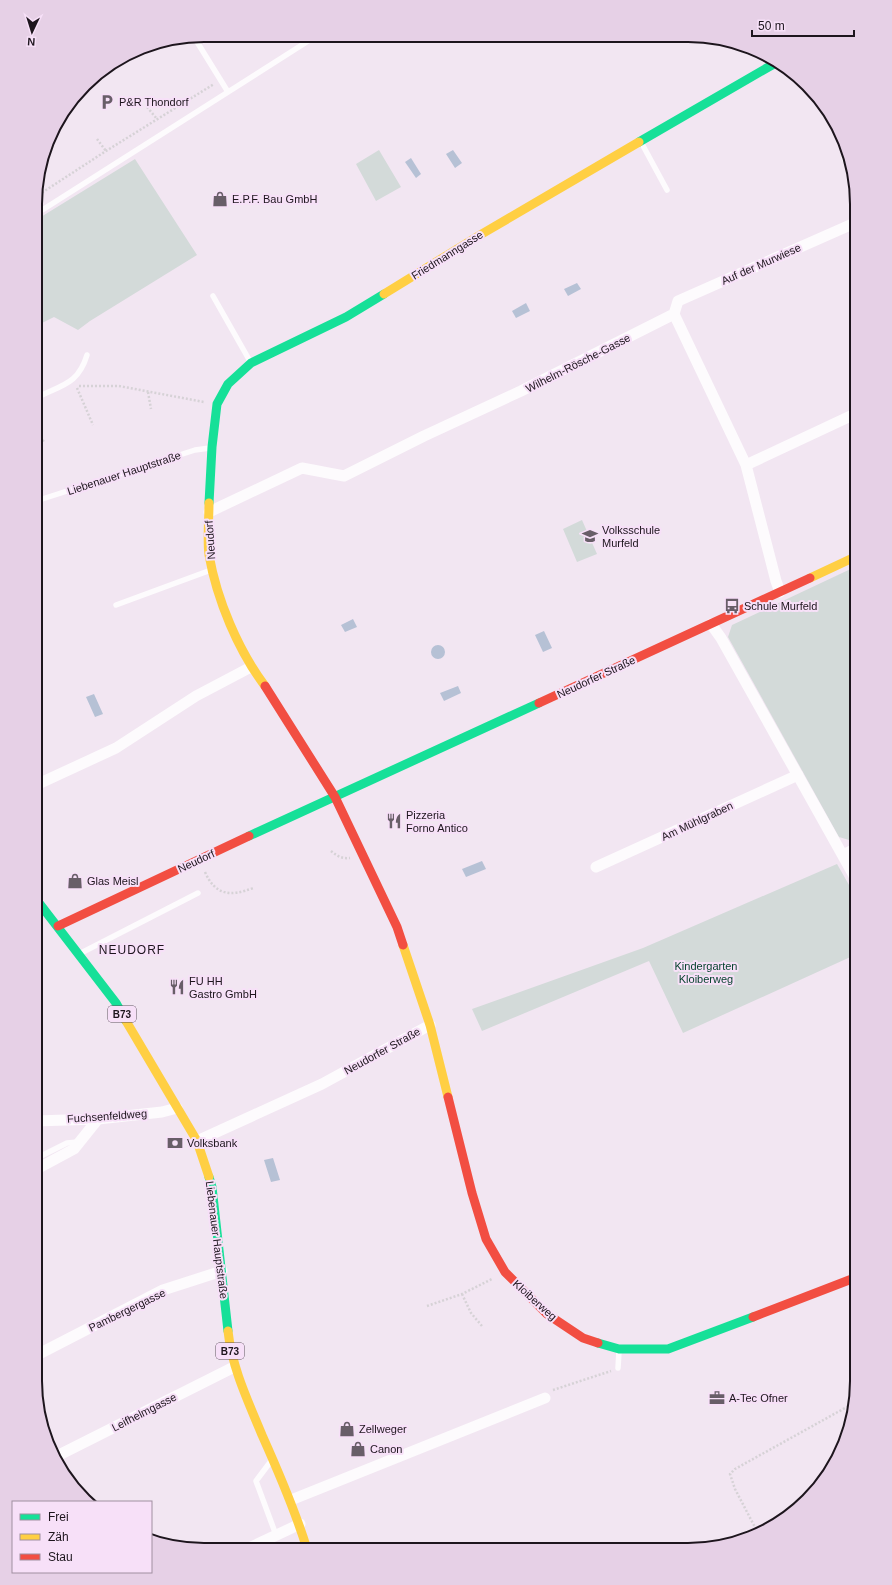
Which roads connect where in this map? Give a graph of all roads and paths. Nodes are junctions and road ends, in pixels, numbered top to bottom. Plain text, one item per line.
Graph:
1 (197, 42) edge
2 (307, 42) edge
3 (771, 65) edge
4 (214, 84) dead end
5 (228, 92) junction
6 (147, 106) dead end
7 (157, 119) junction
8 (97, 139) dead end
9 (640, 142) junction
10 (106, 151) junction
11 (667, 190) dead end
12 (42, 193) edge
13 (42, 210) edge
14 (850, 225) edge
15 (213, 296) dead end
16 (674, 314) junction
17 (87, 355) dead end
18 (251, 363) junction
19 (148, 392) junction
20 (42, 395) edge
21 (217, 404) junction
22 (152, 409) dead end
23 (850, 416) edge
24 (93, 426) dead end
25 (42, 439) edge
26 (44, 442) dead end
27 (212, 447) junction
28 (746, 465) junction
29 (42, 499) edge
30 (208, 512) junction
31 (850, 559) edge
32 (213, 569) junction
33 (780, 592) junction
34 (116, 605) dead end
35 (711, 624) junction
36 (251, 667) junction
37 (798, 774) junction
38 (42, 782) edge
39 (335, 797) junction
40 (331, 851) dead end
41 (850, 851) edge
42 (843, 854) junction
43 (356, 857) dead end
44 (202, 866) dead end
45 (596, 867) dead end
46 (850, 868) edge
47 (253, 888) dead end
48 (198, 893) dead end
49 (42, 906) edge
50 (58, 926) junction
51 (79, 954) junction
52 (430, 1025) junction
53 (177, 1108) junction
54 (98, 1119) junction
55 (42, 1121) edge
56 (78, 1142) junction
57 (197, 1142) junction
58 (42, 1156) edge
59 (42, 1166) edge
60 (222, 1271) junction
61 (505, 1272) junction
62 (850, 1280) edge
63 (462, 1294) junction
64 (427, 1306) dead end
65 (482, 1326) dead end
66 (619, 1349) junction
67 (42, 1352) edge
68 (234, 1367) junction
69 (618, 1368) joint
70 (546, 1395) joint
71 (848, 1407) edge
72 (60, 1455) edge
73 (272, 1459) junction
74 (291, 1500) junction
75 (300, 1524) junction
76 (755, 1528) edge
77 (276, 1535) junction
78 (259, 1543) edge
79 (305, 1543) edge

1 - 5 lane
2 - 5 lane
3 - 9 street, Friedmanngasse
4 - 7 path
5 - 13 lane
6 - 7 path
7 - 10 path
8 - 10 path
9 - 11 lane
9 - 18 street, Friedmanngasse
10 - 12 path
14 - 16 street, Auf der Murwiese
15 - 18 lane
16 - 28 street
16 - 30 street, Wilhelm-Rösche-Gasse
17 - 20 lane
18 - 21 street, Friedmanngasse
19 - 21 path
19 - 22 path
19 - 24 path
21 - 27 street, Friedmanngasse
23 - 28 street
25 - 26 path
27 - 29 lane, Liebenauer Hauptstraße
27 - 30 street, Friedmanngasse
28 - 33 street
30 - 32 street, Neudorf
31 - 33 street, Neudorfer Straße
32 - 34 lane, Neudorf
32 - 36 street, Neudorf
33 - 35 street, Neudorfer Straße
35 - 37 street
35 - 39 street, Neudorfer Straße
36 - 38 street
36 - 39 street, Neudorfer Straße
37 - 42 street
37 - 45 street, Am Mühlgraben
39 - 50 street, Neudorf
39 - 52 street, Neudorfer Straße
40 - 43 path
41 - 42 street
42 - 46 street
44 - 47 path
48 - 51 lane
49 - 50 street, Liebenauer Hauptstraße / B73
50 - 51 street, Liebenauer Hauptstraße / B73
51 - 53 street, Liebenauer Hauptstraße / B73
52 - 57 street, Neudorfer Straße
52 - 61 street, Kloiberweg
53 - 54 street, Fuchsenfeldweg
53 - 57 street, Liebenauer Hauptstraße / B73
54 - 55 street, Fuchsenfeldweg
54 - 56 street
56 - 58 lane
56 - 59 street
57 - 60 street, Liebenauer Hauptstraße / B73
60 - 67 street, Pambergergasse
60 - 68 street, Liebenauer Hauptstraße / B73
61 - 63 path
61 - 66 street, Kloiberweg
62 - 66 street, Kloiberweg
63 - 64 path
63 - 65 path
66 - 69 lane
68 - 72 street, Leifhelmgasse
68 - 73 street, Liebenauer Hauptstraße / B73
69 - 70 path
70 - 74 street
71 - 76 path
73 - 74 street, Liebenauer Hauptstraße / B73
73 - 77 lane
74 - 75 street, Liebenauer Hauptstraße / B73
75 - 77 street
75 - 79 street, Liebenauer Hauptstraße / B73
77 - 78 street

